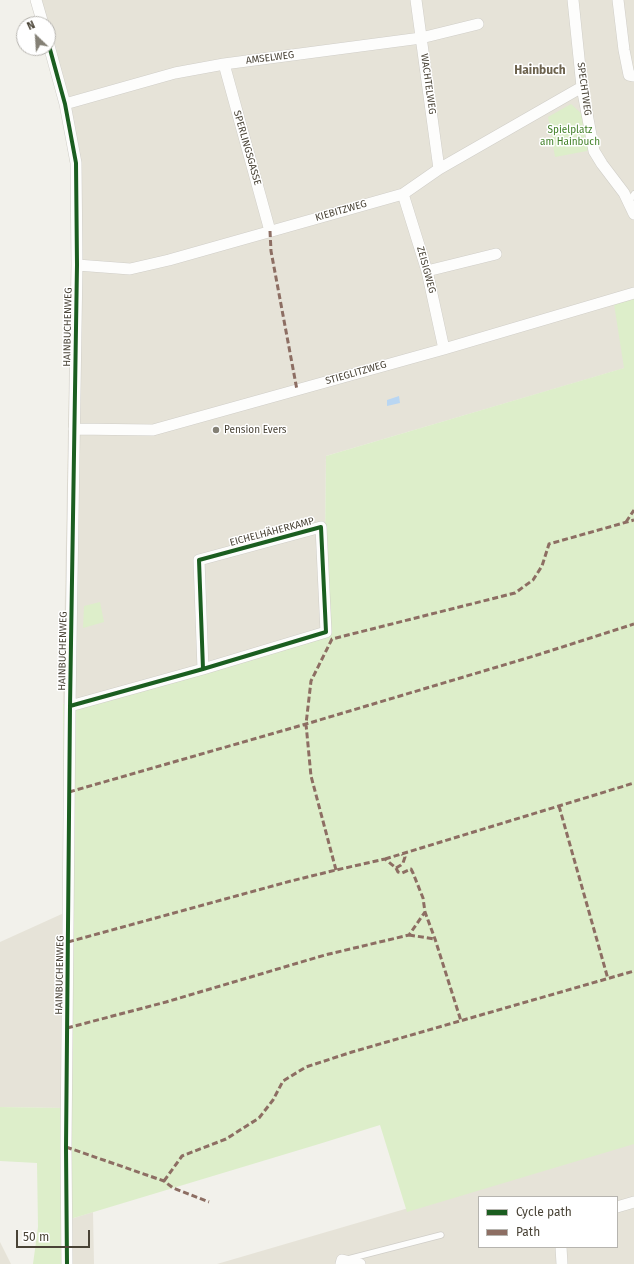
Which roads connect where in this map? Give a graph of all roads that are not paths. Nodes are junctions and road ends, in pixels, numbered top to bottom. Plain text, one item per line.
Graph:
1 (36, 0) edge
2 (416, 0) edge
3 (573, 0) edge
4 (618, 0) edge
5 (41, 16) edge
6 (478, 24) dead end
7 (421, 38) junction
8 (52, 56) edge
9 (224, 64) junction
10 (632, 75) edge
11 (582, 87) junction
12 (65, 104) junction
13 (439, 169) junction
14 (402, 194) junction
15 (631, 198) edge
16 (634, 214) edge
17 (270, 231) junction
18 (496, 254) dead end
19 (77, 265) junction
20 (427, 271) junction
21 (634, 293) edge
22 (444, 349) junction
23 (74, 429) junction
24 (203, 669) junction
25 (70, 706) junction
26 (634, 1202) edge
27 (618, 1207) edge
28 (441, 1235) dead end
29 (561, 1248) edge
30 (341, 1262) edge
31 (67, 1264) edge
32 (360, 1264) edge
33 (562, 1264) edge

1 - 5 street
2 - 7 street, WACHTELWEG
3 - 11 street, SPECHTWEG
4 - 10 street
6 - 7 street, AMSELWEG
7 - 9 street, AMSELWEG
7 - 13 street, WACHTELWEG
8 - 12 street, HAINBUCHENWEG
9 - 12 street, AMSELWEG
9 - 17 street, SPERLINGSGASSE
11 - 13 street, KIEBITZWEG
11 - 15 street, SPECHTWEG
12 - 19 street, HAINBUCHENWEG
13 - 14 street, KIEBITZWEG
14 - 17 street, KIEBITZWEG
14 - 20 street, ZEISIGWEG
15 - 16 street, SPECHTWEG
17 - 19 street, KIEBITZWEG
18 - 20 street
19 - 23 street, HAINBUCHENWEG
20 - 22 street, ZEISIGWEG
21 - 22 street, STIEGLITZWEG
22 - 23 street, STIEGLITZWEG
23 - 25 street, HAINBUCHENWEG
24 - 24 street, EICHELHÄHERKAMP
24 - 25 street, EICHELHÄHERKAMP
25 - 31 street, HAINBUCHENWEG
26 - 27 street
28 - 30 lane
29 - 33 street
30 - 32 street

